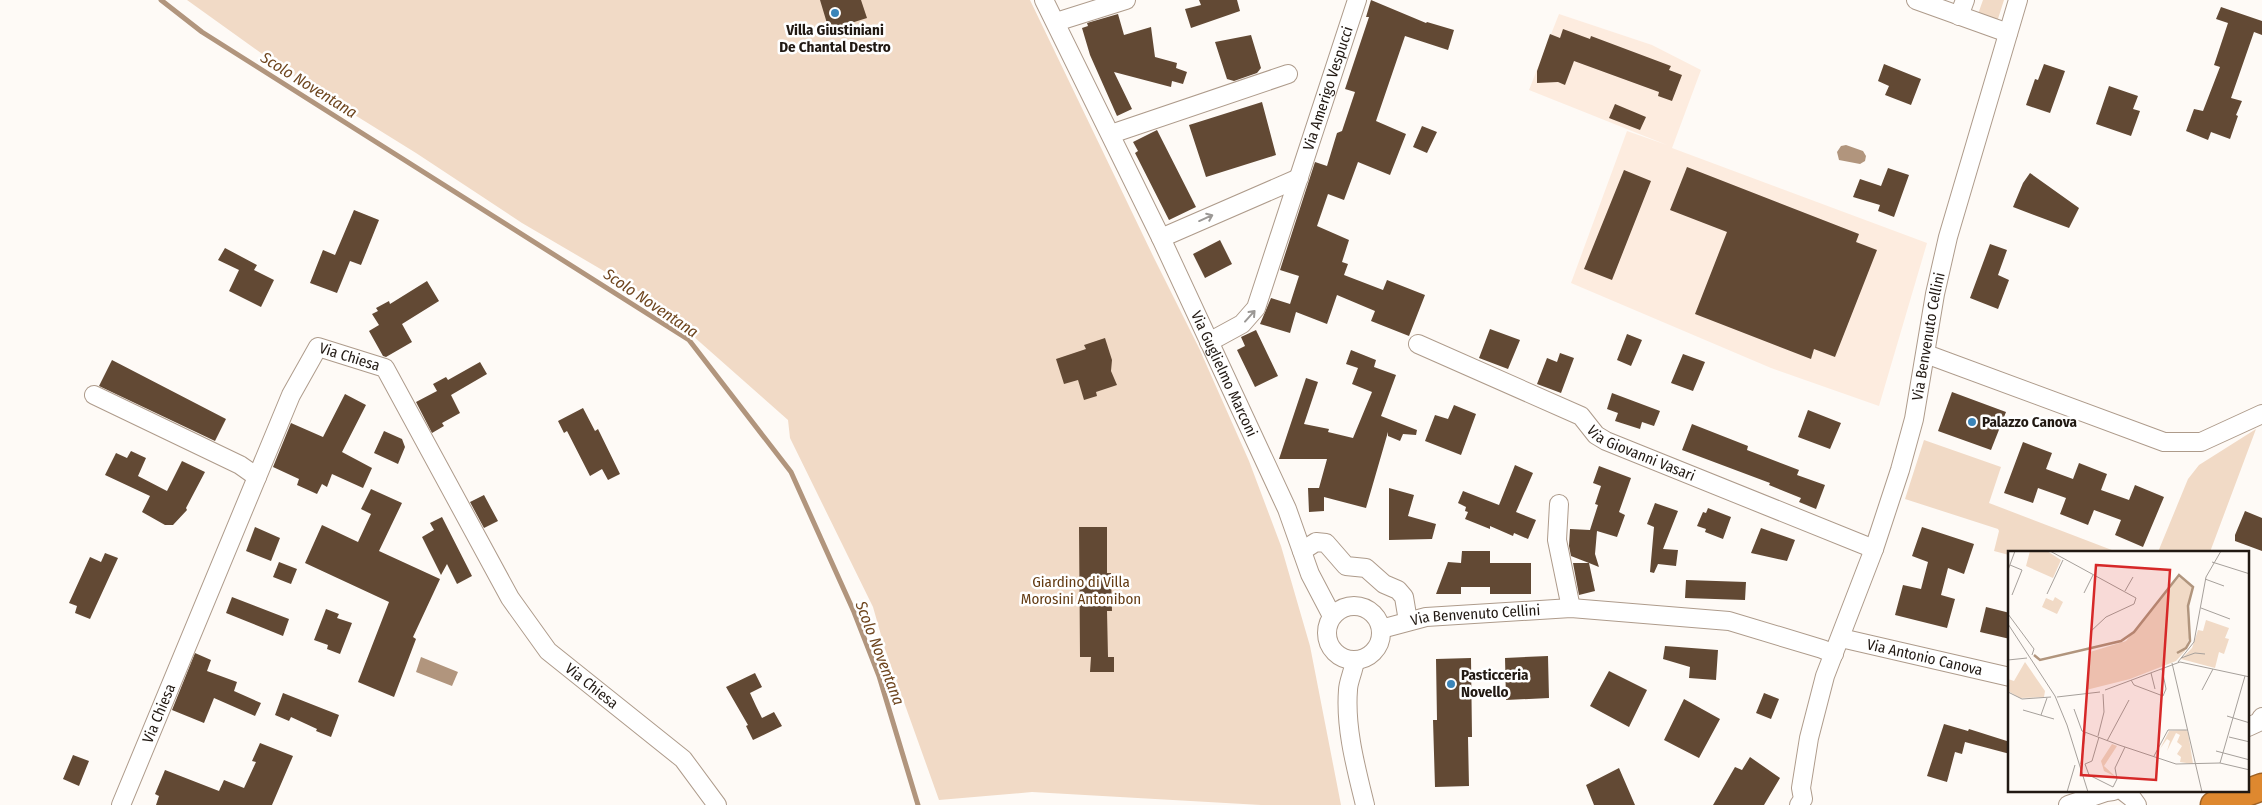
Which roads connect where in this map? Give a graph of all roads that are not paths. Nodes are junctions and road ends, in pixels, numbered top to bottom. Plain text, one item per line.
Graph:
1 (1044, 0) edge
2 (1126, 0) edge
3 (1357, 0) edge
4 (1916, 0) edge
5 (2018, 0) edge
6 (1962, 8) edge
7 (1056, 22) junction
8 (2008, 33) junction
9 (1288, 74) dead end
10 (1110, 134) junction
11 (1299, 178) junction
12 (1161, 238) junction
13 (1210, 342) junction
14 (1418, 344) dead end
15 (1926, 354) junction
16 (94, 395) dead end
17 (2262, 414) edge
18 (257, 477) junction
19 (1559, 504) dead end
20 (1874, 549) junction
21 (1302, 551) junction
22 (1571, 608) junction
23 (1332, 616) junction
24 (1408, 621) junction
25 (1381, 629) junction
26 (1837, 646) junction
27 (1355, 660) junction
28 (2008, 677) edge
29 (2262, 717) edge
30 (2250, 726) edge
31 (2262, 787) edge
32 (2106, 792) edge
33 (2124, 792) edge
34 (2249, 792) edge
35 (2250, 792) edge
36 (1805, 803) edge
37 (121, 805) edge
38 (716, 805) edge
39 (1365, 805) edge
40 (2068, 805) edge
41 (2136, 805) edge
42 (2214, 805) edge

1 - 7 street, Via Guglielmo Marconi
2 - 7 street
3 - 11 street, Via Amerigo Vespucci
4 - 6 street
5 - 8 street, Via Benvenuto Cellini
6 - 8 street
7 - 10 street, Via Guglielmo Marconi
8 - 15 street, Via Benvenuto Cellini
9 - 10 street
10 - 12 street, Via Guglielmo Marconi
12 -> 11 street
13 -> 11 street, Via Amerigo Vespucci
12 - 13 street, Via Guglielmo Marconi
13 - 21 street, Via Guglielmo Marconi
14 - 20 street, Via Giovanni Vasari
15 - 17 street
15 - 20 street, Via Benvenuto Cellini
16 - 18 street
18 - 37 street, Via Chiesa
18 - 38 street, Via Chiesa
19 - 22 street
20 - 26 street, Via Benvenuto Cellini
21 - 23 street, Via Guglielmo Marconi
21 - 24 street
22 - 24 street, Via Benvenuto Cellini
22 - 26 street, Via Benvenuto Cellini
23 - 25 street
23 - 27 street
24 - 25 street, Via Benvenuto Cellini
25 - 27 street
26 - 28 street, Via Antonio Canova
26 - 36 street
27 - 39 street
29 - 30 street
31 - 35 highway
32 - 40 street
33 - 41 street
34 - 42 highway

